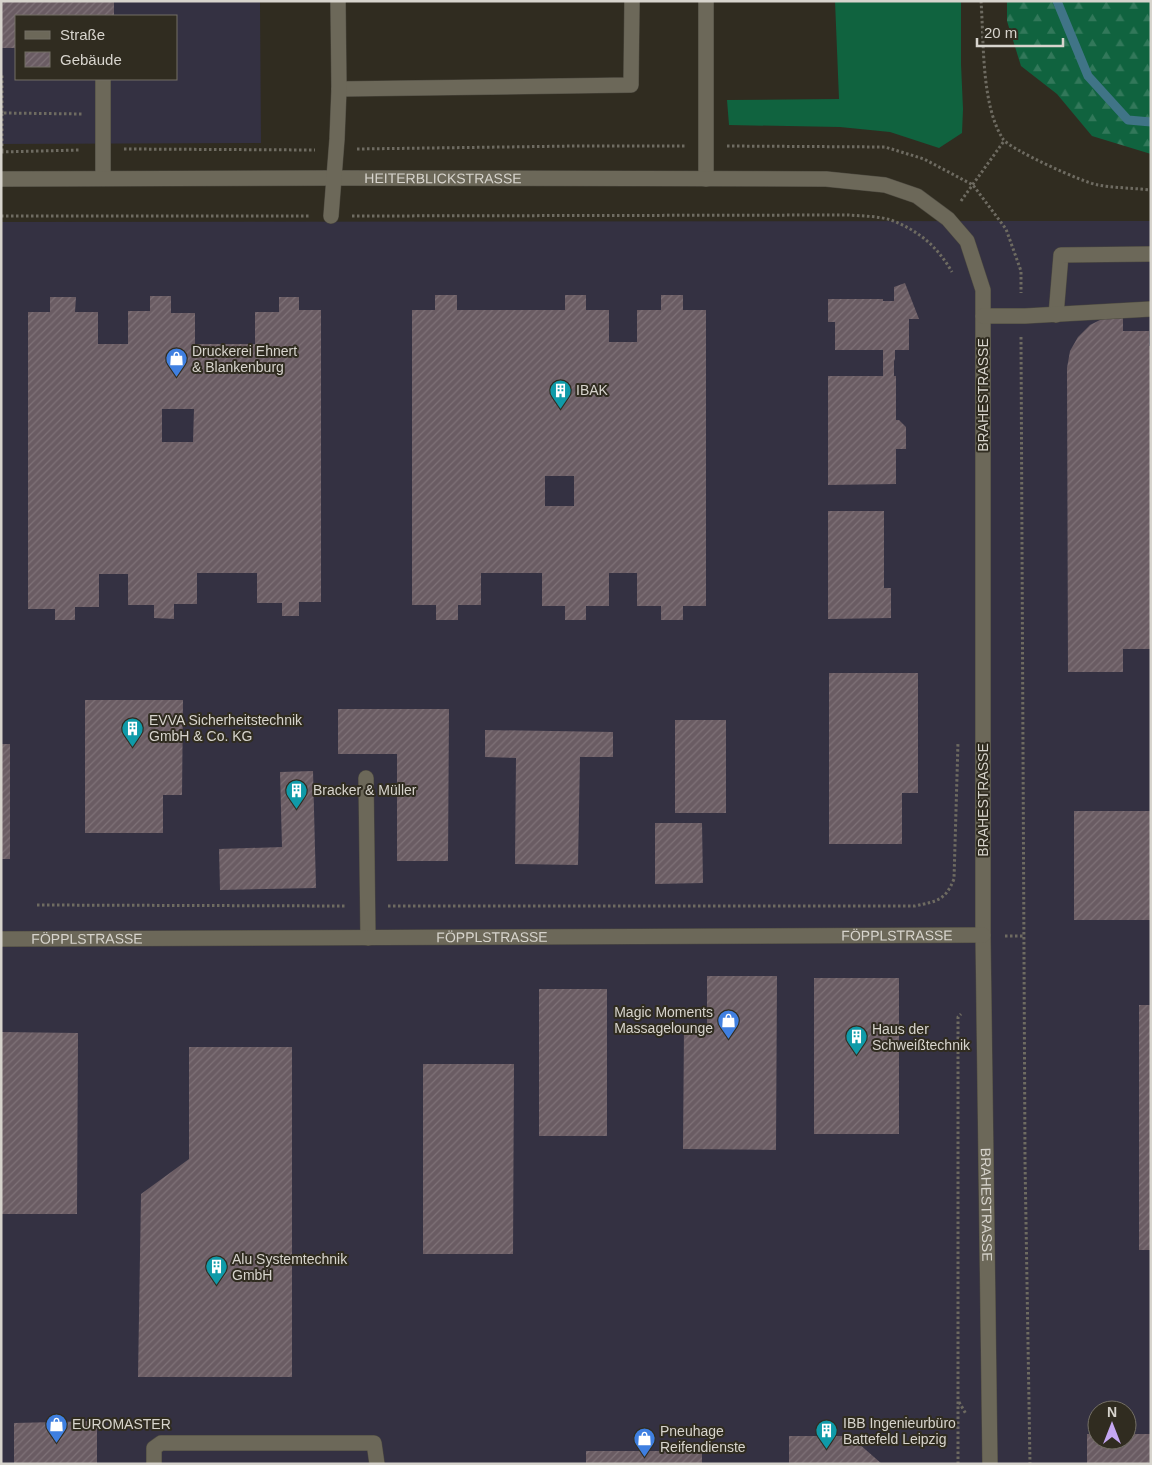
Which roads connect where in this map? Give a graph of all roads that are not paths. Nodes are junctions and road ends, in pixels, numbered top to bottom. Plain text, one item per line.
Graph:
1 (338, 1) edge
2 (632, 1) edge
3 (706, 1) edge
4 (103, 80) edge
5 (339, 89) junction
6 (103, 178) junction
7 (334, 178) junction
8 (1, 179) edge
9 (706, 179) junction
10 (885, 185) joint
11 (331, 216) road end
12 (1151, 254) edge
13 (1151, 309) edge
14 (1056, 314) junction
15 (983, 316) junction
16 (366, 778) dead end
17 (983, 935) junction
18 (368, 938) junction
19 (1, 939) edge
20 (154, 1464) edge
21 (377, 1464) edge
22 (990, 1464) edge

1 - 5 street
2 - 5 street
3 - 9 street
4 - 6 street
5 - 7 street
6 - 7 street, HEITERBLICKSTRASSE
6 - 8 street, HEITERBLICKSTRASSE
7 - 9 street, HEITERBLICKSTRASSE
7 - 11 street
9 - 10 street, HEITERBLICKSTRASSE
10 - 15 street, BRAHESTRASSE
12 - 14 street
13 - 14 street
14 - 15 street
15 - 17 street, BRAHESTRASSE
16 - 18 street
17 - 18 street, FÖPPLSTRASSE
17 - 22 street, BRAHESTRASSE
18 - 19 street, FÖPPLSTRASSE
20 - 21 street

